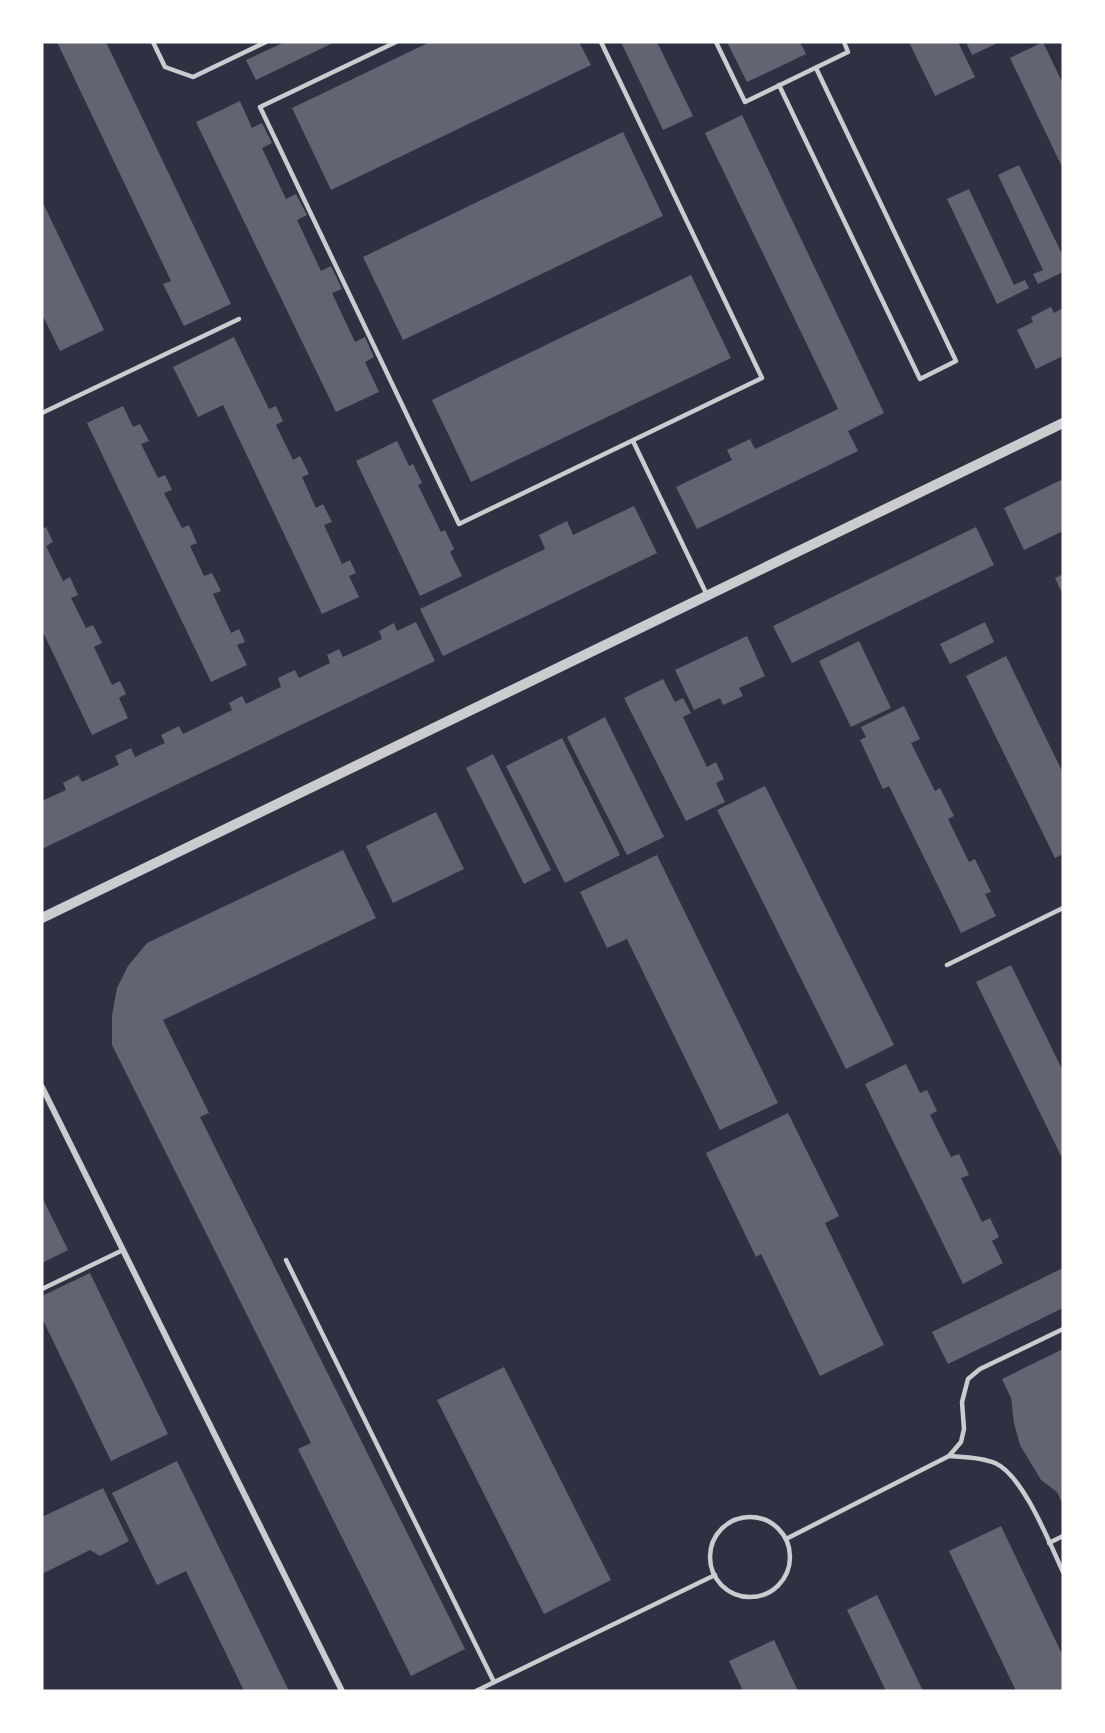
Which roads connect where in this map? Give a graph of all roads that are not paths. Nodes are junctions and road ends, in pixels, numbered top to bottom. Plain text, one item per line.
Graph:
1 (153, 42) edge
2 (266, 42) edge
3 (396, 42) edge
4 (601, 42) edge
5 (716, 42) edge
6 (844, 42) edge
7 (816, 68) junction
8 (779, 85) junction
9 (239, 319) dead end
10 (42, 413) edge
11 (1063, 423) edge
12 (633, 441) junction
13 (707, 596) junction
14 (1063, 908) edge
15 (42, 918) edge
16 (947, 965) dead end
17 (42, 1087) edge
18 (123, 1250) junction
19 (286, 1260) dead end
20 (42, 1289) edge
21 (1063, 1329) edge
22 (949, 1456) junction
23 (1063, 1536) edge
24 (786, 1539) junction
25 (1049, 1543) junction
26 (1063, 1572) edge
27 (715, 1575) junction
28 (494, 1682) junction
29 (342, 1691) edge
30 (476, 1691) edge

1 - 2 lane
3 - 12 lane
4 - 12 lane
5 - 8 lane
6 - 7 lane
7 - 8 lane
7 - 8 lane
9 - 10 lane
11 - 13 street
12 - 13 lane
13 - 15 street
14 - 16 lane
17 - 18 street
18 - 20 lane
18 - 29 street
19 - 28 lane
21 - 22 lane
22 - 24 lane
22 - 25 lane
23 - 25 lane
24 - 27 lane
24 - 27 lane
25 - 26 lane
27 - 28 lane
28 - 30 lane

